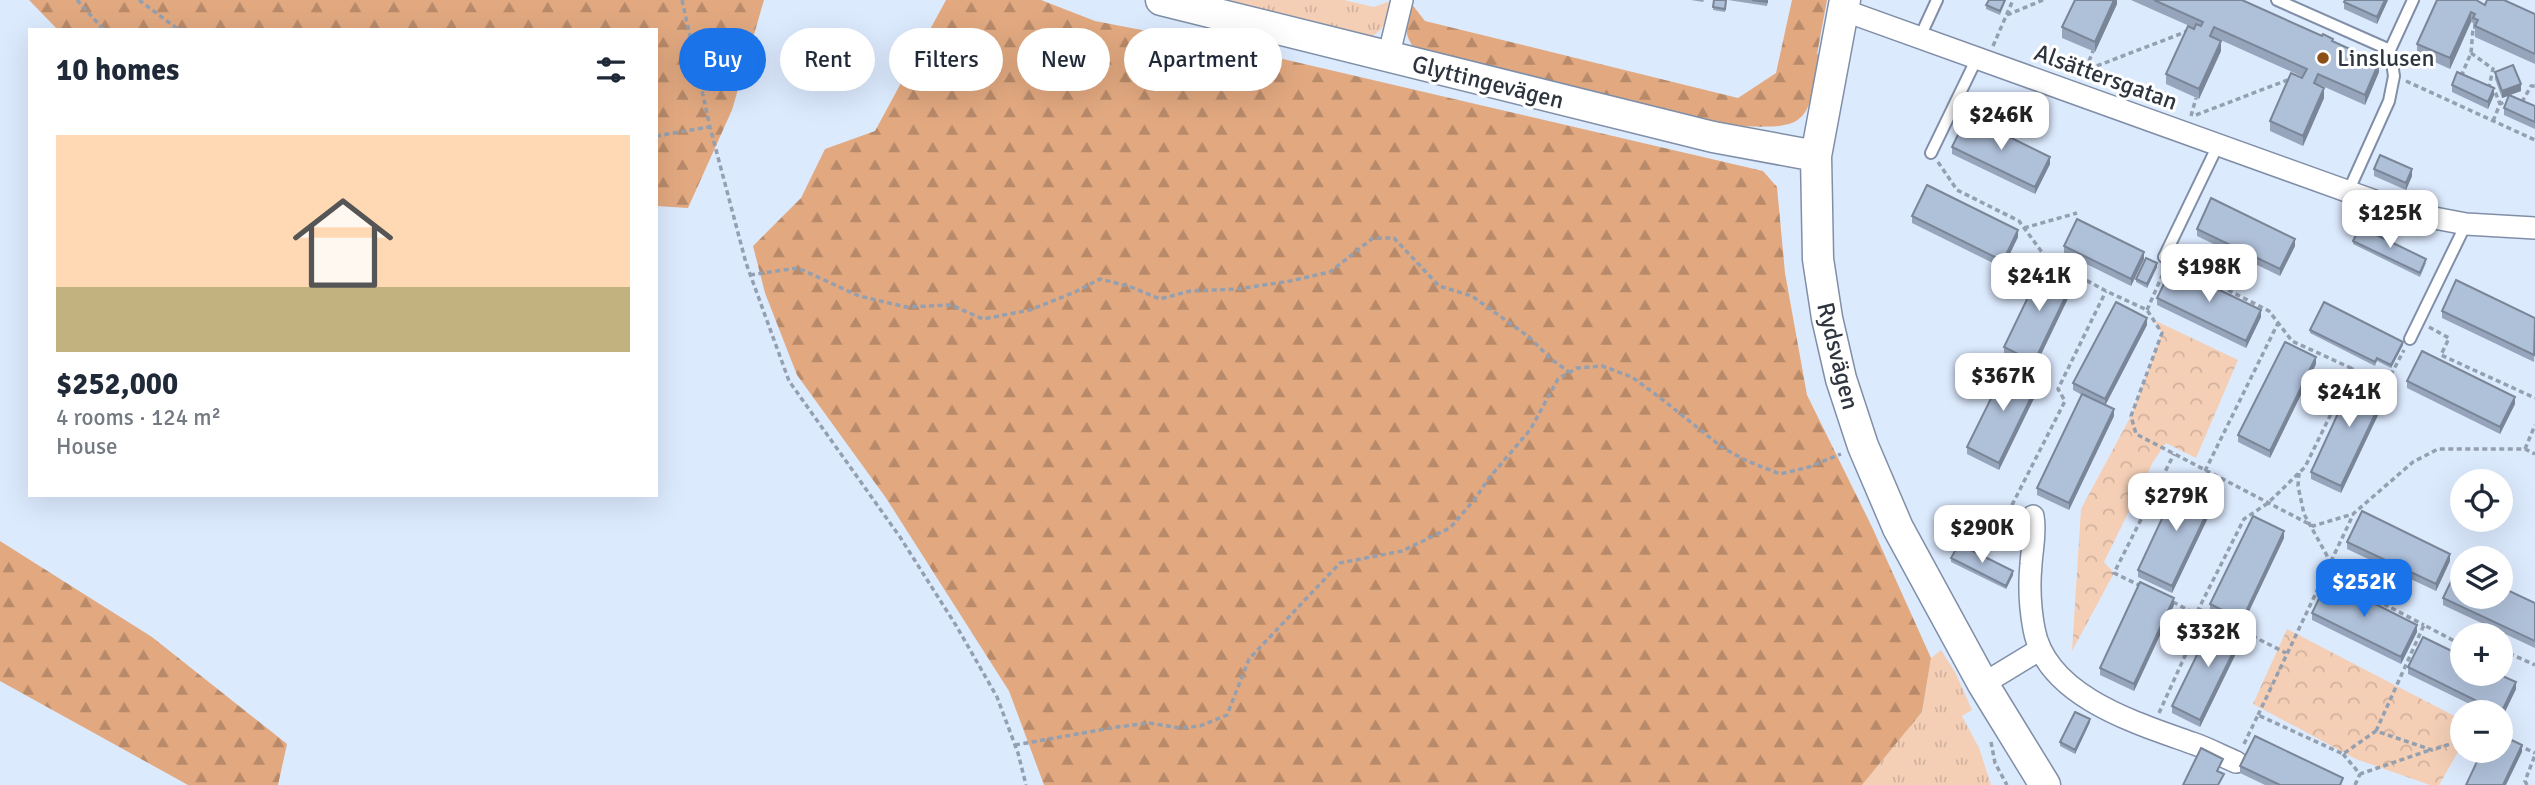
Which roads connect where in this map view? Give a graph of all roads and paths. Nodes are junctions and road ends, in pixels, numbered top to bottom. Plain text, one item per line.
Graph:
1 (77, 0) edge
2 (139, 0) edge
3 (682, 0) edge
4 (1161, 0) edge
5 (1402, 0) edge
6 (1937, 0) edge
7 (2013, 0) edge
8 (2043, 0) edge
9 (2277, 0) edge
10 (2413, 0) edge
11 (1844, 5) edge
12 (2007, 15) junction
13 (102, 28) edge
14 (176, 28) edge
15 (2473, 29) edge
16 (2196, 34) edge
17 (1919, 39) junction
18 (2390, 50) junction
19 (2093, 51) edge
20 (2471, 53) junction
21 (1388, 58) junction
22 (1982, 59) junction
23 (2086, 70) junction
24 (2394, 76) junction
25 (2293, 78) edge
26 (2471, 78) edge
27 (2480, 82) edge
28 (2535, 86) edge
29 (2489, 87) junction
30 (2076, 94) junction
31 (2196, 98) edge
32 (2522, 102) junction
33 (2500, 104) junction
34 (2528, 104) edge
35 (2493, 121) junction
36 (2187, 125) junction
37 (710, 127) junction
38 (658, 136) edge
39 (2535, 140) edge
40 (2218, 145) junction
41 (1931, 153) joint
42 (1816, 156) junction
43 (2348, 192) junction
44 (2077, 213) dead end
45 (2466, 224) junction
46 (2024, 228) junction
47 (2535, 228) edge
48 (2164, 257) junction
49 (750, 275) junction
50 (2106, 291) junction
51 (2147, 310) junction
52 (2418, 322) junction
53 (2278, 323) junction
54 (2410, 339) joint
55 (2353, 369) junction
56 (1569, 372) junction
57 (2535, 398) edge
58 (2535, 425) edge
59 (1863, 446) junction
60 (2525, 449) junction
61 (2174, 454) junction
62 (2535, 454) edge
63 (2206, 471) junction
64 (2299, 473) junction
65 (2268, 503) junction
66 (2012, 505) dead end
67 (2353, 514) junction
68 (2033, 516) dead end
69 (2313, 526) junction
70 (2330, 561) junction
71 (2150, 590) edge
72 (2173, 602) edge
73 (2198, 611) junction
74 (2424, 625) junction
75 (2450, 639) edge
76 (2039, 650) junction
77 (2286, 653) junction
78 (2513, 655) edge
79 (2535, 665) edge
80 (1983, 684) junction
81 (2258, 715) junction
82 (2152, 730) junction
83 (2376, 731) junction
84 (2513, 743) edge
85 (2450, 744) edge
86 (1015, 746) junction
87 (2432, 750) junction
88 (2343, 754) junction
89 (2535, 754) edge
90 (2236, 762) joint
91 (2360, 774) junction
92 (1026, 785) edge
93 (2045, 785) edge
94 (2355, 785) edge
95 (2527, 785) edge

1 - 13 path
2 - 14 path
3 - 37 path
4 - 21 street, Glyttingevägen
5 - 21 street
6 - 17 lane
7 - 12 path
8 - 12 path
9 - 18 lane
10 - 18 lane
11 - 17 street, Alsättersgatan
11 - 42 street, Rydsvägen
12 - 22 path
15 - 20 path
16 - 23 path
17 - 22 street, Alsättersgatan
18 - 24 lane
19 - 23 path
20 - 26 path
20 - 29 path
21 - 42 street, Glyttingevägen
22 - 30 street, Alsättersgatan
22 - 41 lane
23 - 30 path
24 - 35 path
24 - 43 lane
25 - 36 path
27 - 29 path
28 - 32 path
29 - 33 path
30 - 36 street, Alsättersgatan
31 - 36 path
32 - 33 path
32 - 34 path
33 - 35 path
35 - 39 path
36 - 40 street, Alsättersgatan
37 - 38 path
37 - 49 path
40 - 43 street, Alsättersgatan
40 - 48 lane
41 - 46 path
42 - 59 street, Rydsvägen
43 - 45 street, Alsättersgatan
44 - 46 path
45 - 47 street, Alsättersgatan
45 - 52 lane
46 - 50 path
48 - 51 path
48 - 53 path
49 - 56 path
49 - 86 path
50 - 51 path
50 - 66 path
51 - 61 path
52 - 54 lane
52 - 57 path
53 - 55 path
53 - 63 path
54 - 55 path
55 - 64 path
56 - 59 path
56 - 86 path
58 - 60 path
59 - 80 street, Rydsvägen
60 - 62 path
60 - 67 path
61 - 63 path
61 - 71 path
63 - 65 path
64 - 65 path
64 - 69 path
65 - 69 path
65 - 73 path
67 - 69 path
67 - 70 path
68 - 76 street
69 - 70 path
70 - 74 path
70 - 77 path
72 - 73 path
73 - 77 path
73 - 82 path
74 - 75 path
74 - 83 path
76 - 80 street
76 - 82 street
77 - 81 path
78 - 79 path
80 - 93 street, Rydsvägen
81 - 88 path
81 - 90 path
82 - 90 street
83 - 87 path
83 - 88 path
84 - 89 path
85 - 87 path
86 - 92 path
87 - 91 path
88 - 91 path
89 - 95 path
91 - 94 path

